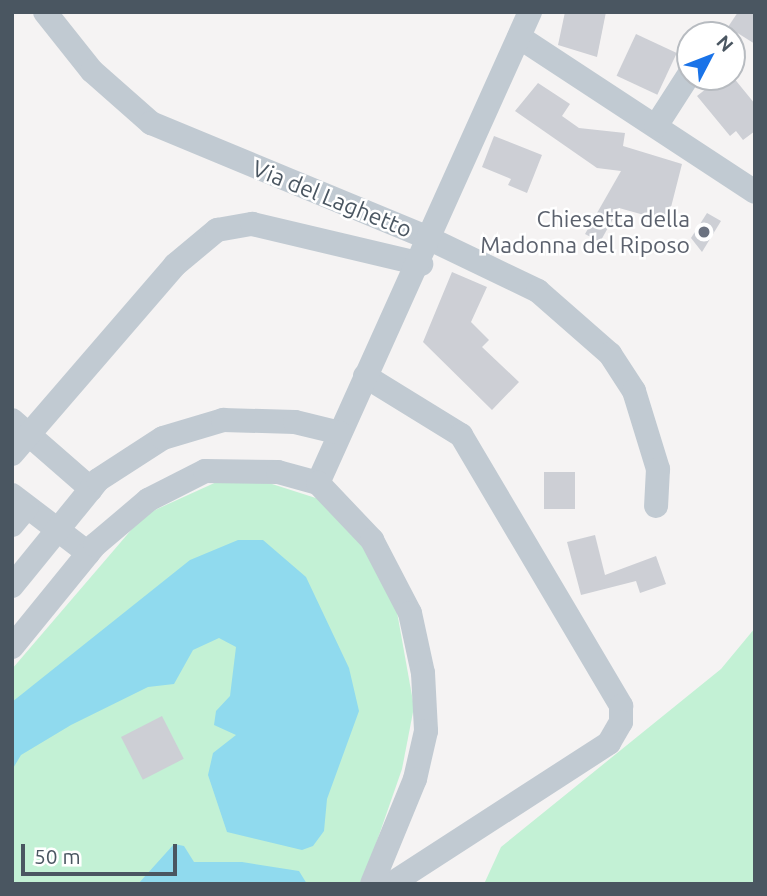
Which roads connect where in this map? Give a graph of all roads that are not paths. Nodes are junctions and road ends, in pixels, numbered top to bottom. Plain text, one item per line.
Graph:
1 (45, 12) edge
2 (530, 12) edge
3 (519, 37) junction
4 (678, 91) edge
5 (656, 126) junction
6 (755, 192) edge
7 (428, 238) junction
8 (421, 264) junction
9 (365, 376) junction
10 (20, 427) edge
11 (340, 433) junction
12 (12, 454) edge
13 (318, 483) junction
14 (91, 489) junction
15 (656, 506) dead end
16 (17, 509) edge
17 (58, 530) junction
18 (89, 552) junction
19 (12, 586) edge
20 (12, 647) edge
21 (372, 884) edge
22 (391, 884) edge

1 - 7 street, Via del Laghetto
2 - 3 street, Via del Laghetto
3 - 5 street
3 - 7 street, Via del Laghetto
4 - 5 street
5 - 6 street
7 - 8 street
7 - 15 street
8 - 9 street
8 - 10 street
9 - 11 street
9 - 22 street
10 - 12 street
10 - 14 street
11 - 13 street
11 - 14 street
13 - 18 street
13 - 21 street
14 - 17 street
16 - 17 street
17 - 18 street
17 - 19 street
18 - 20 street

